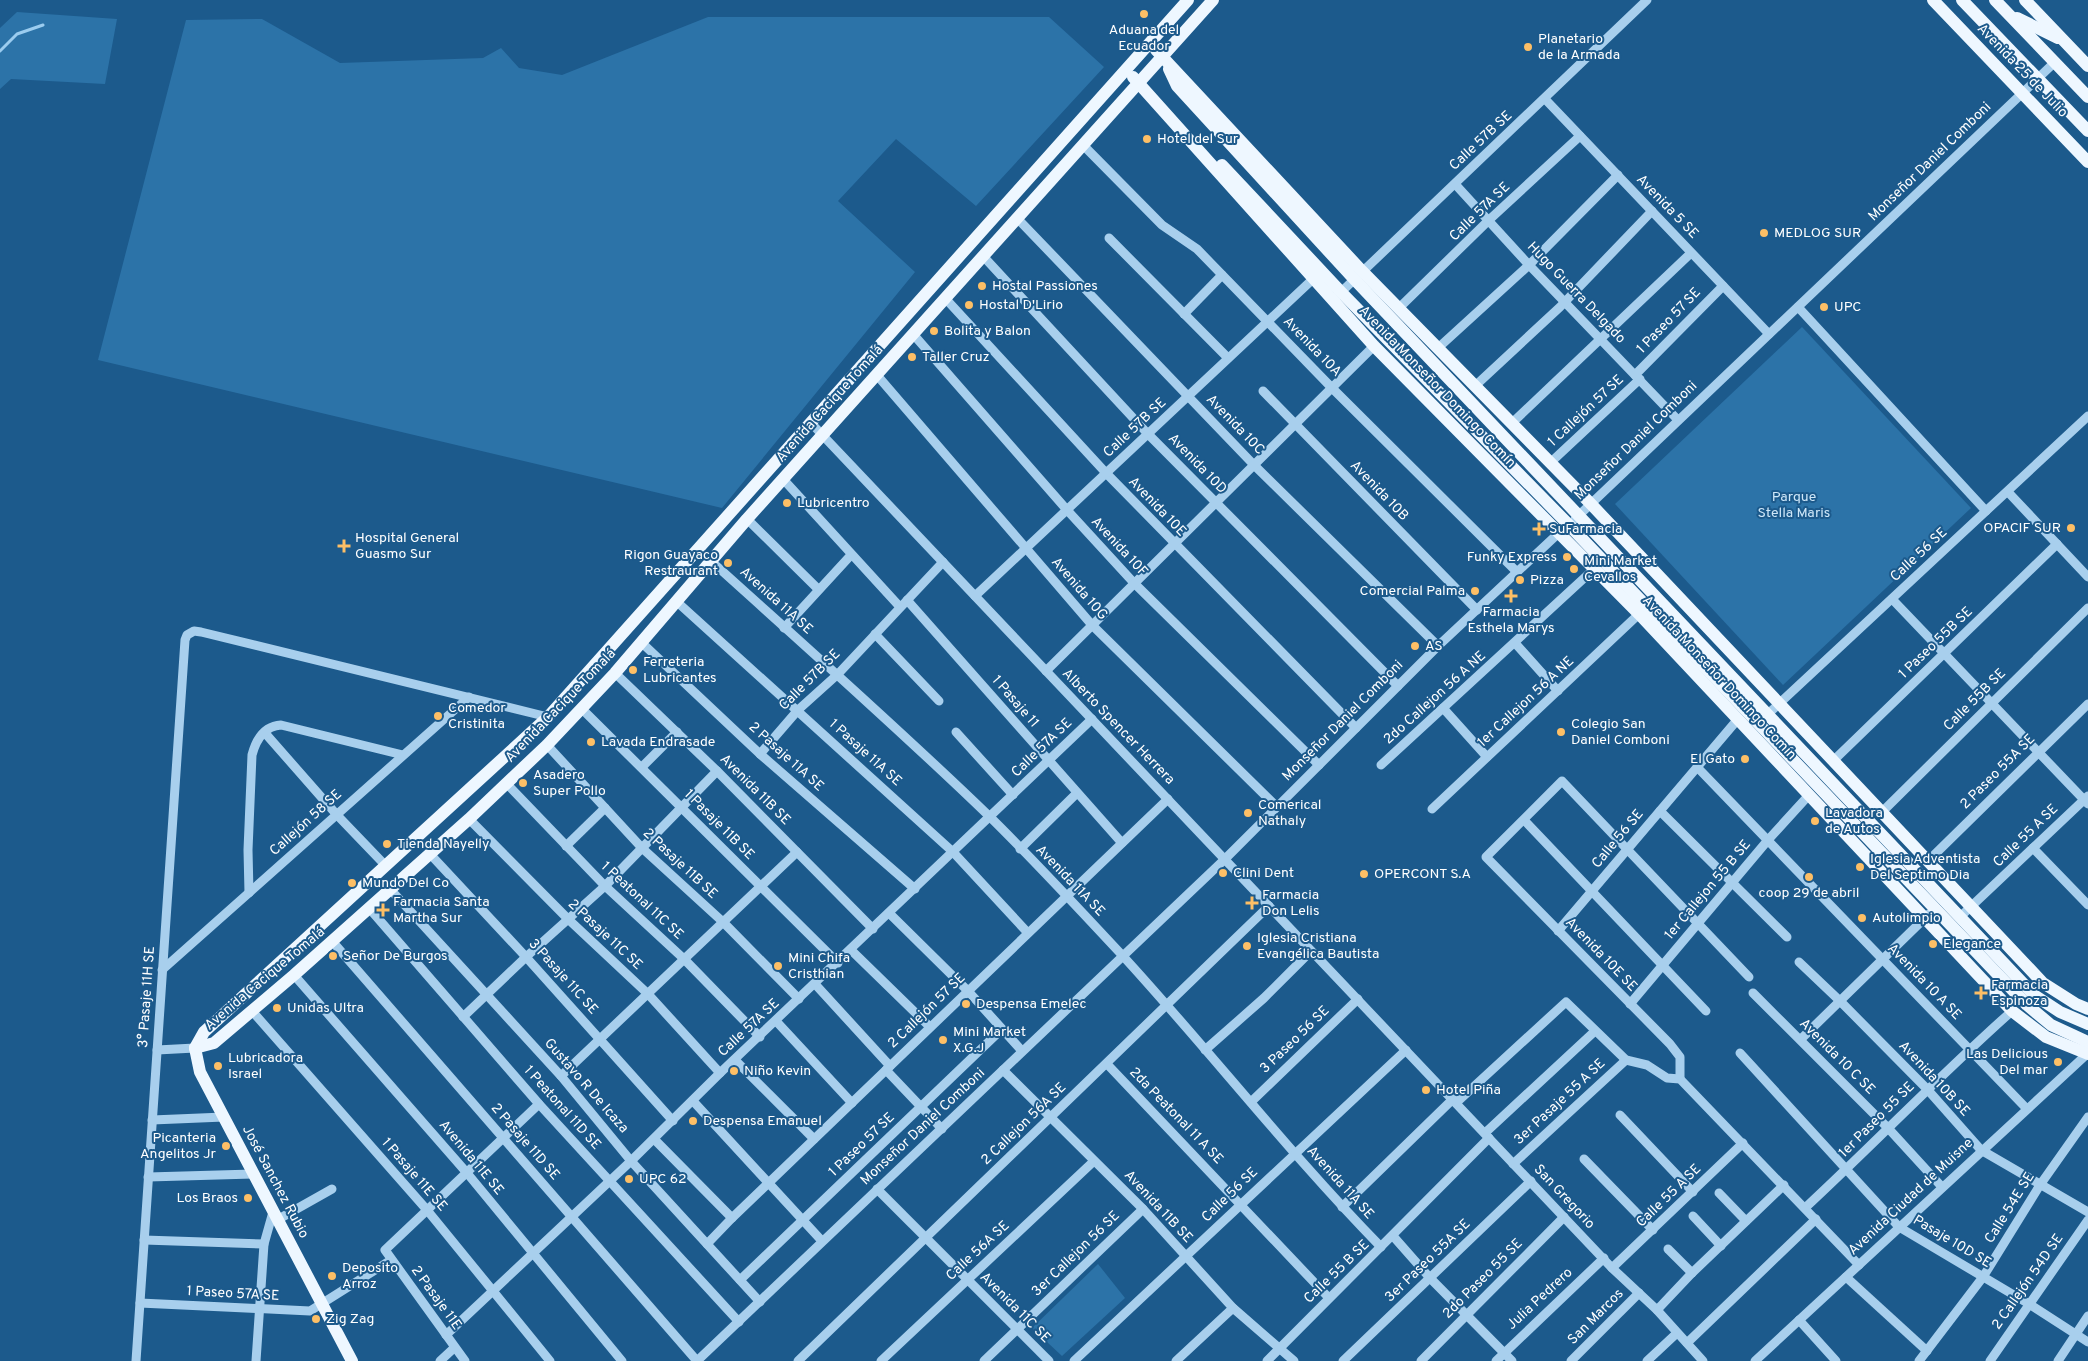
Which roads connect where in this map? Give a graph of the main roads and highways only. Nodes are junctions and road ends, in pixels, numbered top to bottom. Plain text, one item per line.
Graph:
1 (1188, 0) edge
2 (1213, 0) edge
3 (1933, 0) edge
4 (1962, 0) edge
5 (1995, 0) edge
6 (2025, 0) edge
7 (2008, 14) junction
8 (2064, 41) junction
9 (1149, 43) junction
10 (1162, 56) junction
11 (2088, 66) edge
12 (1126, 70) junction
13 (1138, 83) junction
14 (2088, 97) edge
15 (2088, 131) edge
16 (2088, 162) edge
17 (1358, 275) junction
18 (1337, 296) junction
19 (1564, 529) junction
20 (2088, 1009) edge
21 (2088, 1024) edge
22 (195, 1048) junction
23 (2088, 1050) edge
24 (352, 1361) edge

1 - 9 main road, Avenida Cacique Tomalá
2 - 10 main road, Avenida Cacique Tomalá
3 - 16 main road, Avenida 25 de Julio
4 - 15 main road, Avenida 25 de Julio
5 - 7 main road
6 - 8 main road
7 - 8 main road
7 - 14 main road
8 - 11 main road
9 - 10 main road, Avenida Monseñor Domingo Comín
9 - 12 main road, Avenida Cacique Tomalá
10 - 13 main road, Avenida Cacique Tomalá
10 - 17 main road, Avenida Monseñor Domingo Comín
12 - 13 main road, Avenida Monseñor Domingo Comín
12 - 22 main road, Avenida Cacique Tomalá
13 - 18 main road, Avenida Monseñor Domingo Comín
13 - 18 main road, Avenida Monseñor Domingo Comín
13 - 22 main road, Avenida Cacique Tomalá
17 - 20 main road, Avenida Monseñor Domingo Comín
17 - 21 main road, Avenida Monseñor Domingo Comín
18 - 19 main road, Avenida Monseñor Domingo Comín
18 - 19 main road, Avenida Monseñor Domingo Comín
19 - 23 main road, Avenida Monseñor Domingo Comín
19 - 23 main road, Avenida Monseñor Domingo Comín
22 - 24 main road, José Sanchez Rubio

